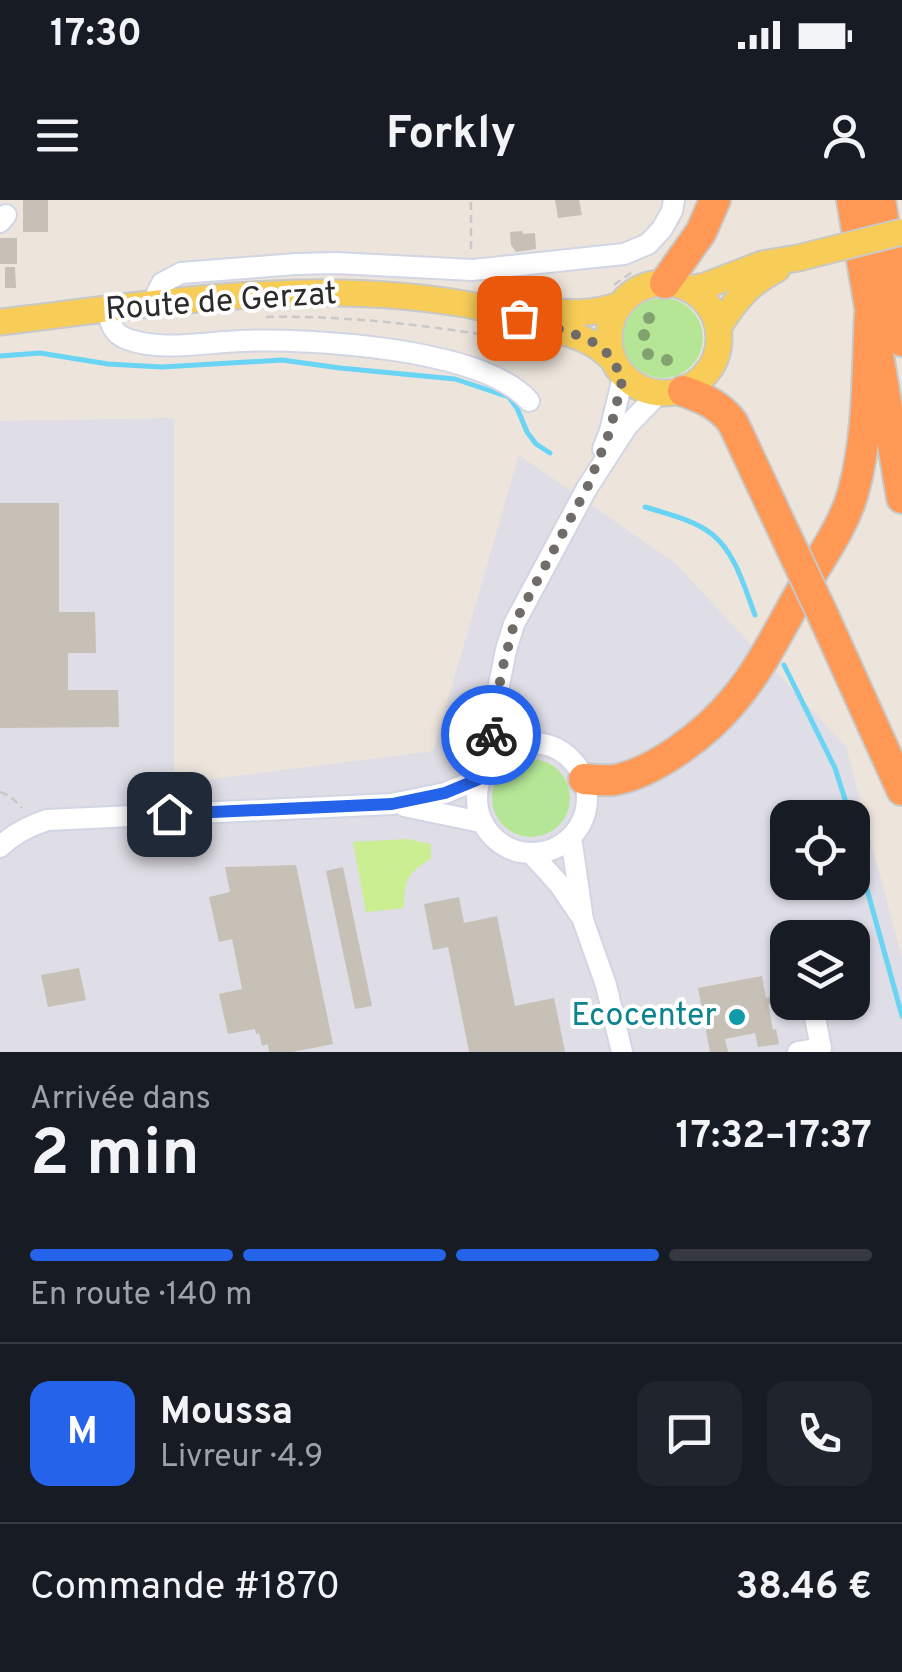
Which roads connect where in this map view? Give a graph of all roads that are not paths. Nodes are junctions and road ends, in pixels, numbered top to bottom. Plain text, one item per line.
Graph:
1 (674, 200) edge
2 (716, 200) edge
3 (852, 200) edge
4 (880, 200) edge
5 (902, 232) edge
6 (798, 258) junction
7 (677, 286) junction
8 (156, 304) junction
9 (619, 305) junction
10 (488, 308) junction
11 (107, 309) junction
12 (870, 314) junction
13 (0, 322) edge
14 (718, 328) junction
15 (902, 341) edge
16 (617, 367) junction
17 (671, 392) junction
18 (530, 400) dead end
19 (587, 488) junction
20 (902, 498) edge
21 (498, 690) junction
22 (529, 742) junction
23 (492, 759) junction
24 (479, 779) junction
25 (584, 779) junction
26 (902, 790) edge
27 (392, 804) junction
28 (481, 822) junction
29 (571, 838) junction
30 (0, 847) edge
31 (532, 854) junction
32 (584, 920) junction
33 (816, 1020) edge
34 (622, 1052) edge
35 (798, 1052) edge

1 - 8 street
2 - 7 highway
3 - 12 highway
4 - 15 highway
5 - 6 main road, bridge
6 - 7 main road
6 - 14 main road
7 - 9 main road
7 - 14 main road
8 - 10 main road, Route de Gerzat
8 - 11 main road, Route de Gerzat
9 - 10 main road
9 - 16 main road
10 - 16 main road, Route de Gerzat
11 - 13 main road, Route de Gerzat
11 - 18 street
12 - 20 highway
12 - 25 highway
14 - 17 main road
16 - 17 main road
16 - 19 street
17 - 19 street
17 - 26 highway, bridge
19 - 21 street
21 - 22 street
21 - 23 street
22 - 23 street
22 - 25 street
23 - 24 street
24 - 27 street
24 - 28 street
25 - 29 street
27 - 28 street
27 - 30 street
28 - 31 street
29 - 31 street
29 - 32 street
31 - 32 street
32 - 34 street
33 - 35 street

